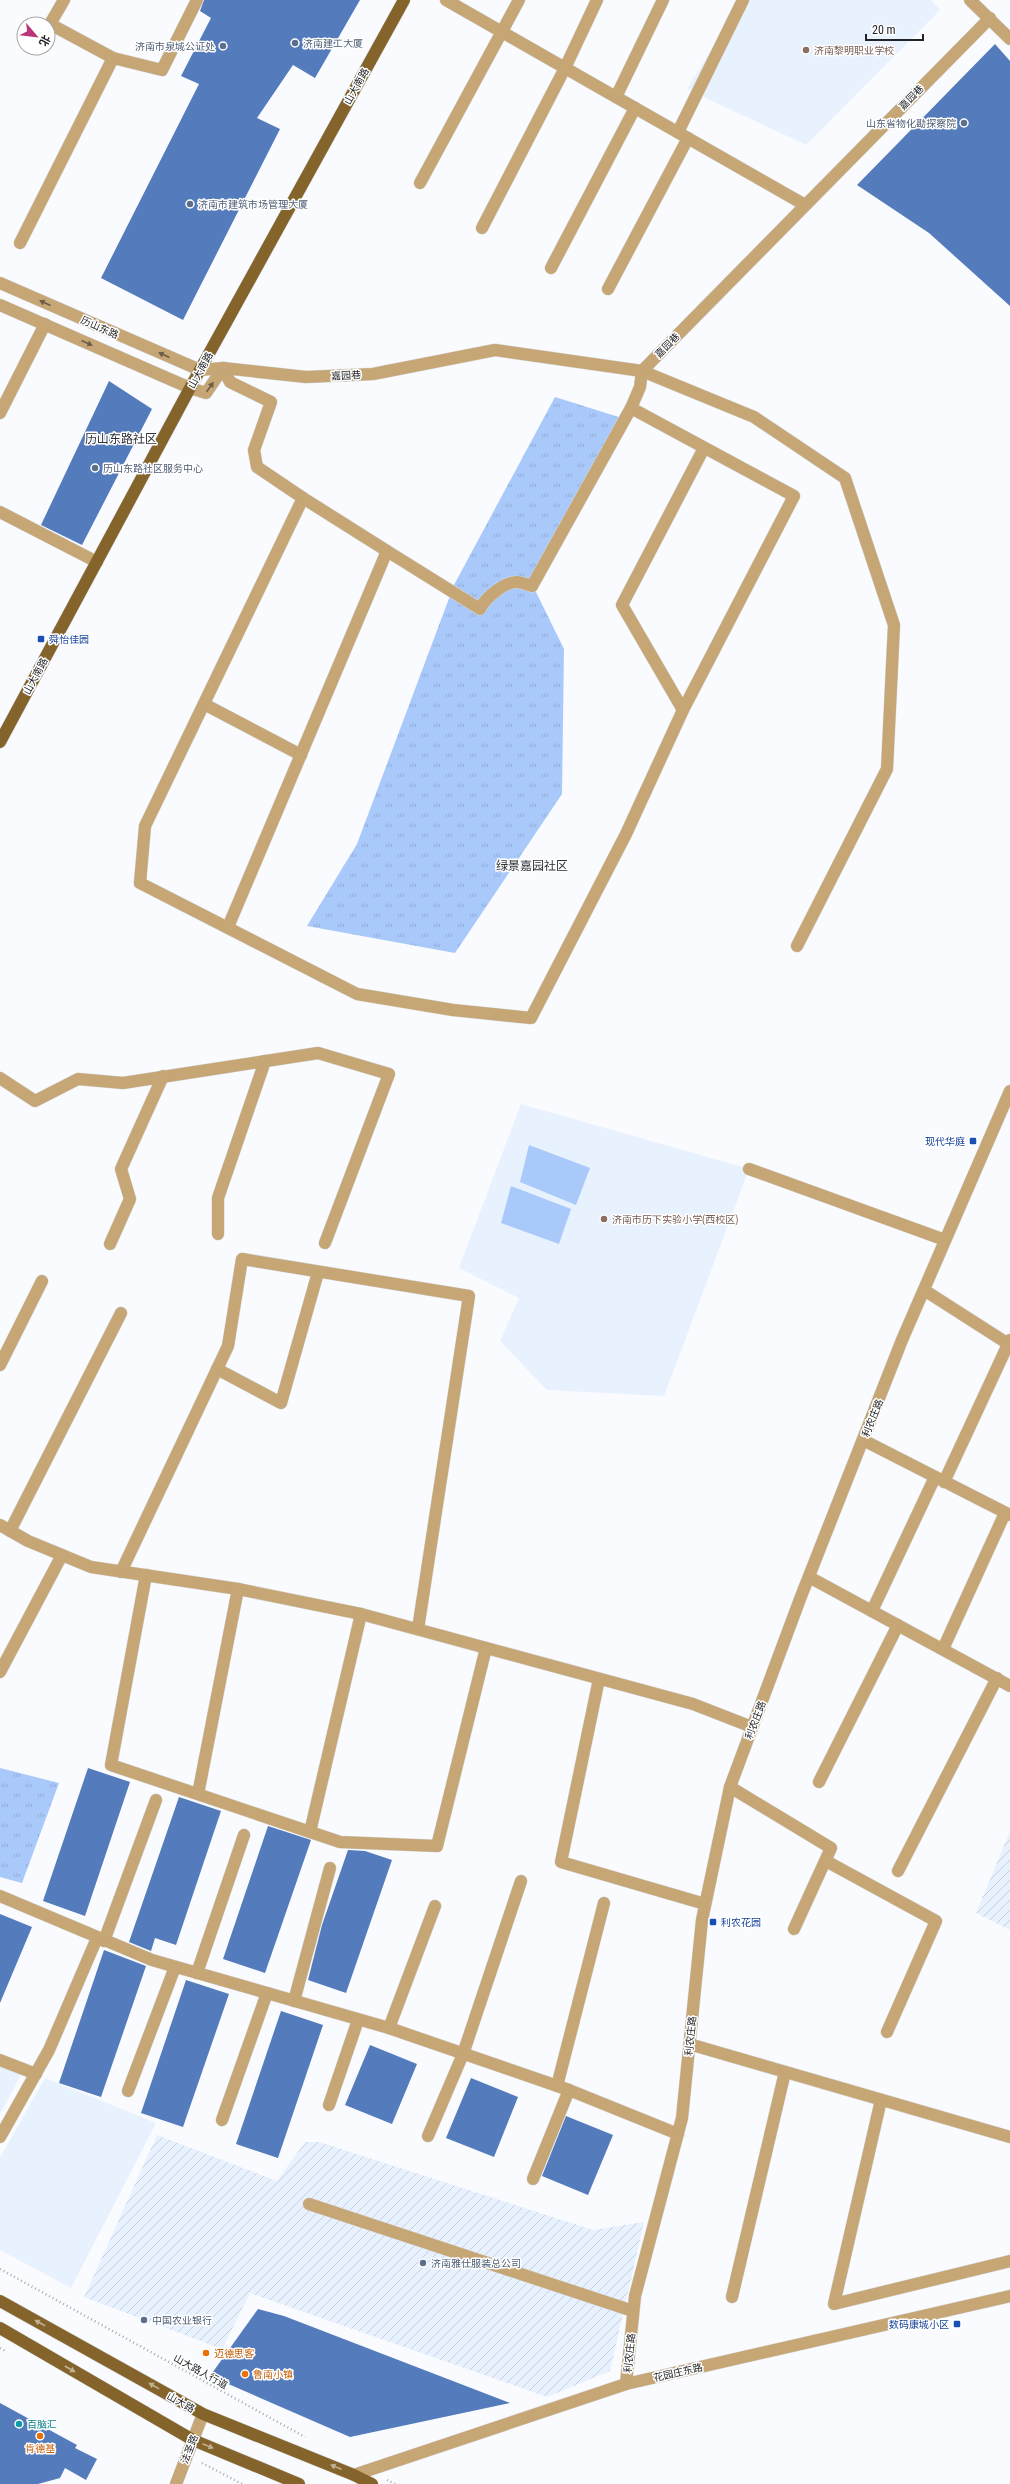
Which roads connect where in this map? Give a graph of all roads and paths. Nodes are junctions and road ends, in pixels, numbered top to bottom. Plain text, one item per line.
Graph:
1 (64, 0) edge
2 (197, 0) edge
3 (404, 0) edge
4 (446, 0) edge
5 (519, 0) edge
6 (597, 0) edge
7 (663, 0) edge
8 (744, 0) edge
9 (970, 0) edge
10 (990, 18) junction
11 (502, 32) junction
12 (1010, 39) edge
13 (113, 58) junction
14 (565, 68) junction
15 (616, 97) junction
16 (635, 108) junction
17 (683, 135) junction
18 (420, 183) dead end
19 (805, 205) junction
20 (482, 228) dead end
21 (20, 243) dead end
22 (551, 268) dead end
23 (0, 283) edge
24 (608, 289) dead end
25 (0, 304) edge
26 (45, 324) junction
27 (223, 368) junction
28 (200, 370) junction
29 (642, 371) junction
30 (190, 388) junction
31 (631, 408) junction
32 (0, 413) edge
33 (704, 448) junction
34 (303, 498) junction
35 (0, 512) edge
36 (387, 551) junction
37 (97, 562) junction
38 (204, 704) junction
39 (683, 710) junction
40 (1, 737) edge
41 (301, 755) junction
42 (228, 927) junction
43 (797, 946) dead end
44 (265, 1061) junction
45 (163, 1076) junction
46 (0, 1078) edge
47 (1010, 1091) edge
48 (749, 1169) dead end
49 (218, 1234) dead end
50 (945, 1240) junction
51 (326, 1243) dead end
52 (110, 1244) dead end
53 (317, 1276) dead end
54 (42, 1281) dead end
55 (924, 1290) junction
56 (121, 1312) dead end
57 (1009, 1343) edge
58 (0, 1365) edge
59 (217, 1369) junction
60 (863, 1440) junction
61 (940, 1479) junction
62 (1008, 1514) edge
63 (5, 1528) edge
64 (62, 1555) junction
65 (121, 1572) junction
66 (146, 1575) junction
67 (809, 1576) junction
68 (238, 1589) junction
69 (872, 1611) junction
70 (361, 1614) junction
71 (898, 1625) junction
72 (418, 1629) junction
73 (486, 1648) junction
74 (943, 1649) junction
75 (0, 1672) edge
76 (997, 1678) junction
77 (599, 1679) junction
78 (1009, 1684) edge
79 (752, 1727) junction
80 (819, 1782) dead end
81 (730, 1787) junction
82 (198, 1794) junction
83 (156, 1800) dead end
84 (310, 1832) junction
85 (244, 1835) dead end
86 (826, 1861) junction
87 (330, 1868) dead end
88 (898, 1871) dead end
89 (521, 1881) dead end
90 (0, 1896) edge
91 (604, 1903) dead end
92 (705, 1904) junction
93 (435, 1906) dead end
94 (794, 1929) dead end
95 (101, 1939) junction
96 (175, 1967) junction
97 (197, 1973) junction
98 (267, 1993) junction
99 (294, 2001) junction
100 (358, 2020) junction
101 (389, 2028) junction
102 (887, 2032) dead end
103 (696, 2046) dead end
104 (463, 2054) junction
105 (0, 2060) edge
106 (785, 2072) junction
107 (36, 2074) junction
108 (557, 2086) junction
109 (569, 2090) junction
110 (128, 2091) dead end
111 (881, 2100) junction
112 (329, 2105) dead end
113 (222, 2120) dead end
114 (678, 2134) junction
115 (428, 2136) dead end
116 (0, 2137) edge
117 (1010, 2137) edge
118 (533, 2179) dead end
119 (309, 2204) dead end
120 (1010, 2260) edge
121 (0, 2269) edge
122 (1010, 2296) edge
123 (732, 2297) dead end
124 (0, 2301) edge
125 (633, 2312) junction
126 (0, 2328) edge
127 (626, 2384) junction
128 (203, 2414) junction
129 (193, 2440) junction
130 (311, 2440) dead end
131 (367, 2471) junction
132 (354, 2475) junction
133 (176, 2484) edge
134 (299, 2484) edge
135 (372, 2484) edge
136 (395, 2484) edge

1 - 13 street
2 - 13 street
3 - 28 main road, 山大南路
4 - 11 street
5 - 11 street
6 - 14 street
7 - 15 street
8 - 17 street
9 - 10 street
10 - 12 street
10 - 19 street, 嘉园巷
11 - 14 street
11 - 18 street
13 - 21 street
14 - 15 street
14 - 20 street
15 - 16 street
16 - 17 street
16 - 22 street
17 - 19 street
17 - 24 street
19 - 29 street, 嘉园巷
28 -> 23 street, 历山东路
25 - 26 street, 历山东路
26 -> 30 street, 历山东路
26 - 32 street
27 - 28 street, 嘉园巷
27 - 29 street, 嘉园巷
30 -> 27 street, 历山东路
27 - 34 street
28 - 30 main road, 山大南路
29 - 31 street
29 - 43 street
30 - 37 main road, 山大南路
31 - 33 street
31 - 36 street
33 - 39 street
33 - 39 street
34 - 36 street
34 - 38 street
35 - 37 street
36 - 41 street
37 - 40 main road, 山大南路
38 - 41 street
38 - 42 street
39 - 42 street
41 - 42 street
44 - 45 street
44 - 49 street
44 - 51 street
45 - 46 street
45 - 52 street
47 - 50 street, 利农庄路
48 - 50 street
50 - 55 street, 利农庄路
53 - 59 street
54 - 58 street
55 - 57 street
55 - 60 street, 利农庄路
56 - 63 street
57 - 61 street
59 - 65 street
59 - 72 street
60 - 61 street
60 - 67 street, 利农庄路
61 - 62 street
61 - 69 street
62 - 74 street
63 - 64 street
64 - 65 street
64 - 75 street
65 - 66 street
66 - 68 street
66 - 82 street
67 - 69 street
67 - 79 street, 利农庄路
68 - 70 street
68 - 82 street
69 - 71 street
70 - 72 street
70 - 84 street
71 - 74 street
71 - 80 street
72 - 73 street
73 - 77 street
73 - 84 street
74 - 76 street
76 - 78 street
76 - 88 street
77 - 79 street
77 - 92 street
79 - 81 street, 利农庄路
81 - 86 street
81 - 92 street, 利农庄路
82 - 84 street
83 - 95 street
85 - 97 street
86 - 94 street
86 - 102 street
87 - 99 street
89 - 104 street
90 - 95 street
91 - 108 street
92 - 114 street, 利农庄路
93 - 101 street
95 - 96 street
95 - 107 street
96 - 97 street
96 - 110 street
97 - 98 street
98 - 99 street
98 - 113 street
99 - 100 street
100 - 101 street
100 - 112 street
101 - 104 street
103 - 106 street
104 - 108 street
104 - 115 street
105 - 107 street
106 - 111 street
106 - 123 street
107 - 116 street
108 - 109 street
109 - 114 street
109 - 118 street
111 - 117 street
111 - 120 street
114 - 125 street, 利农庄路
119 - 125 street
121 - 130 path, 山大路人行道
122 - 127 street, 花园庄东路
128 -> 124 main road, 山大路
125 - 127 street, 利农庄路
126 -> 129 main road
127 - 131 street, 花园庄东路
128 - 129 street, 法圣路
132 -> 128 main road, 山大路
129 - 133 street, 法圣路
129 -> 134 main road
131 - 132 street, 花园庄东路
131 - 136 path
132 - 135 main road, 山大路

